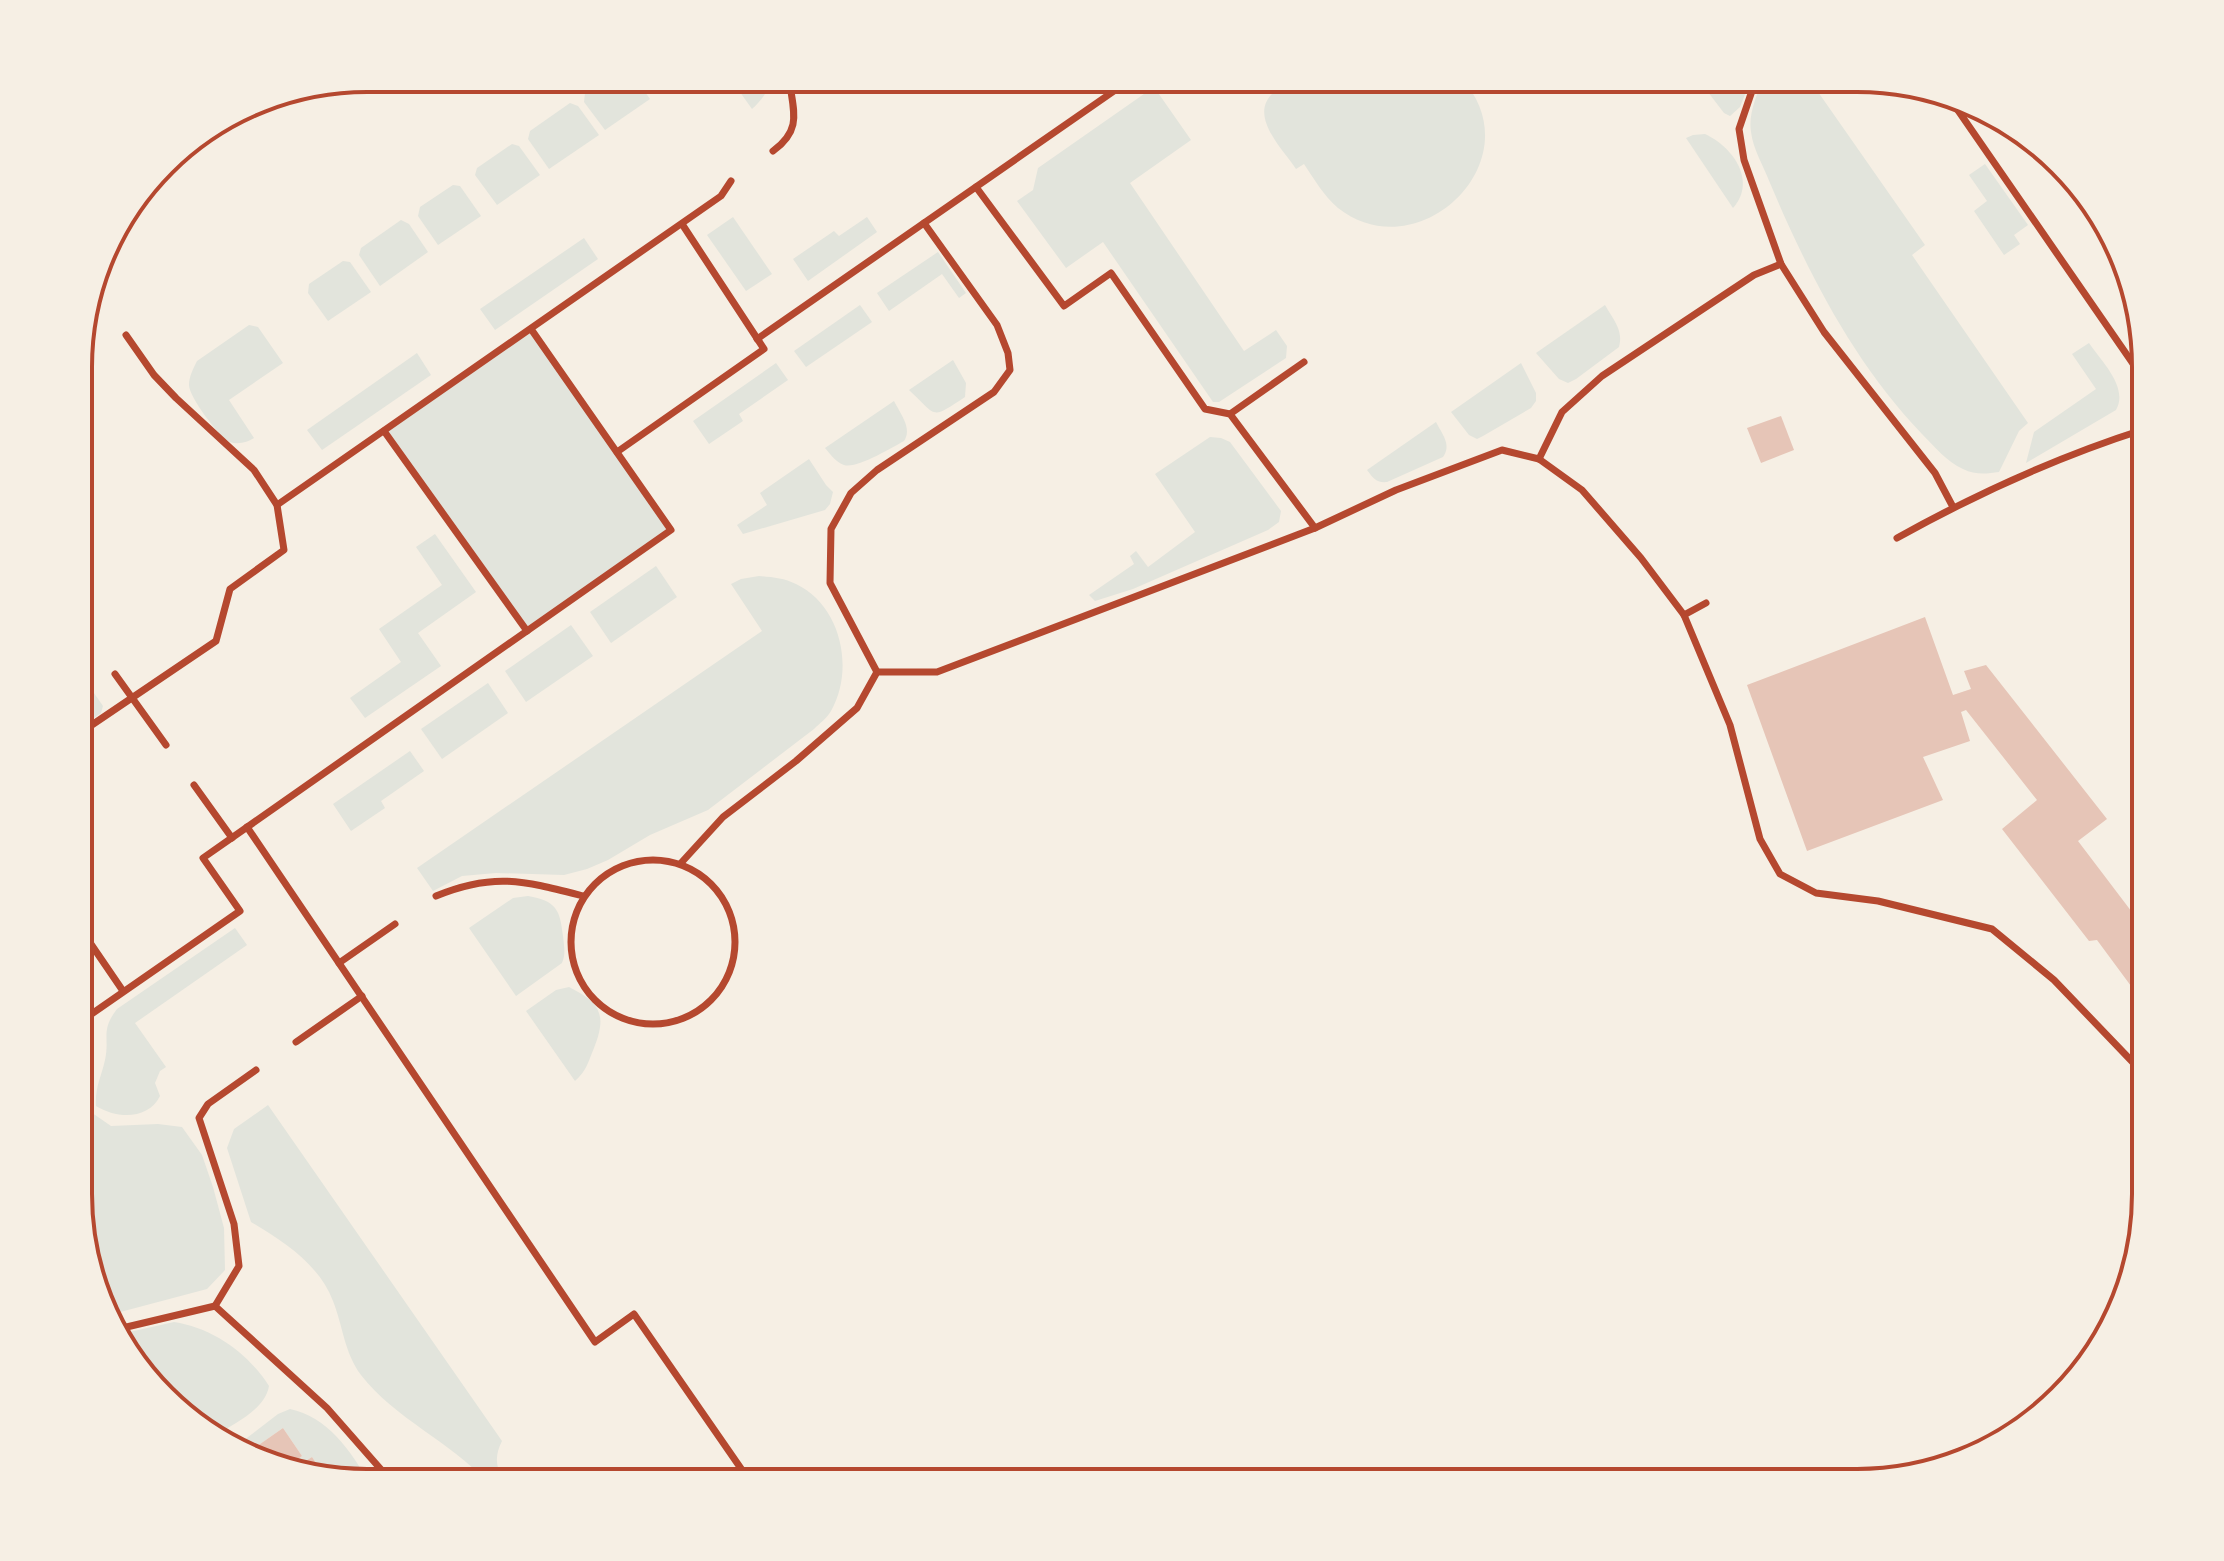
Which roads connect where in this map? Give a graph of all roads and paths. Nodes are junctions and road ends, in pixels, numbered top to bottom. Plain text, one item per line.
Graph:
1 (791, 93) edge
2 (1111, 93) edge
3 (1751, 93) edge
4 (1959, 112) edge
5 (773, 151) dead end
6 (731, 181) dead end
7 (976, 187) junction
8 (924, 223) junction
9 (682, 224) junction
10 (1781, 264) junction
11 (531, 329) junction
12 (126, 335) dead end
13 (757, 339) junction
14 (2131, 361) edge
15 (1304, 362) dead end
16 (1230, 414) junction
17 (384, 431) junction
18 (2131, 434) edge
19 (617, 452) junction
20 (1539, 459) junction
21 (277, 505) junction
22 (1953, 507) junction
23 (1315, 528) junction
24 (1897, 538) dead end
25 (1706, 603) dead end
26 (1684, 615) junction
27 (527, 631) junction
28 (877, 672) junction
29 (115, 674) dead end
30 (132, 698) junction
31 (92, 725) edge
32 (166, 745) dead end
33 (194, 785) dead end
34 (247, 827) junction
35 (232, 838) junction
36 (681, 863) junction
37 (436, 896) dead end
38 (583, 896) junction
39 (395, 924) dead end
40 (93, 947) edge
41 (339, 963) junction
42 (123, 991) junction
43 (362, 996) junction
44 (93, 1013) edge
45 (296, 1042) dead end
46 (2131, 1060) edge
47 (256, 1070) dead end
48 (215, 1306) junction
49 (127, 1327) edge
50 (380, 1468) edge
51 (741, 1468) edge

1 - 5 street
2 - 7 street
3 - 10 street
4 - 14 street
6 - 9 street
7 - 8 street
7 - 16 street
8 - 13 street
8 - 28 street
9 - 11 street
9 - 13 street
10 - 20 street
10 - 22 street
11 - 17 street
11 - 19 street
12 - 21 street
13 - 19 street
15 - 16 street
16 - 23 street
17 - 21 street
17 - 27 street
18 - 22 street
19 - 27 street
20 - 23 street
20 - 26 street
21 - 30 street
22 - 24 street
23 - 28 street
25 - 26 street
26 - 46 street
27 - 34 street
28 - 36 street
29 - 30 street
30 - 31 street
30 - 32 street
33 - 35 street
34 - 35 street
34 - 41 street
35 - 42 street
36 - 38 street
36 - 38 street
37 - 38 street
39 - 41 street
40 - 42 street
41 - 43 street
42 - 44 street
43 - 45 street
43 - 51 street
47 - 48 street
48 - 49 street
48 - 50 street

